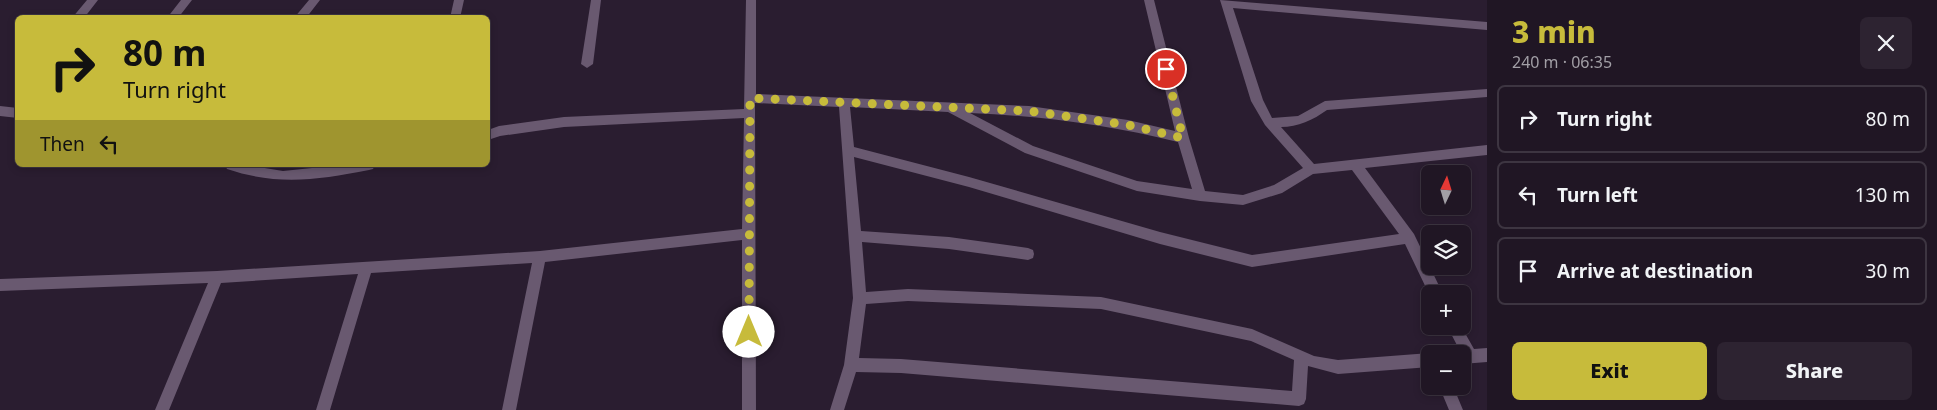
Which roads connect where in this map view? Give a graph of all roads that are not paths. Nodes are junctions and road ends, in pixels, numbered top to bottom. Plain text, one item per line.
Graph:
1 (93, 0) edge
2 (187, 0) edge
3 (315, 0) edge
4 (459, 0) edge
5 (596, 0) edge
6 (750, 0) edge
7 (1148, 0) edge
8 (1225, 2) edge
9 (80, 15) edge
10 (174, 15) edge
11 (302, 15) edge
12 (456, 15) edge
13 (1487, 26) edge
14 (587, 64) dead end
15 (1487, 93) edge
16 (750, 98) junction
17 (844, 103) junction
18 (950, 108) junction
19 (0, 111) edge
20 (15, 113) edge
21 (749, 113) junction
22 (1269, 122) junction
23 (490, 134) edge
24 (1183, 138) junction
25 (848, 150) junction
26 (1487, 150) edge
27 (1354, 163) junction
28 (236, 167) edge
29 (356, 167) edge
30 (1311, 169) junction
31 (1200, 196) junction
32 (748, 234) junction
33 (855, 236) junction
34 (1409, 238) junction
35 (1028, 254) dead end
36 (540, 257) junction
37 (366, 268) junction
38 (217, 277) junction
39 (0, 284) edge
40 (1432, 285) edge
41 (860, 298) junction
42 (1487, 355) edge
43 (1301, 356) junction
44 (1471, 357) edge
45 (1421, 361) edge
46 (851, 365) junction
47 (1450, 395) edge
48 (162, 410) edge
49 (323, 410) edge
50 (509, 410) edge
51 (749, 410) edge
52 (837, 410) edge
53 (1456, 410) edge

1 - 9 street
2 - 10 street
3 - 11 street
4 - 12 street
5 - 14 street
6 - 16 street
7 - 24 street
8 - 13 street
8 - 22 street
15 - 22 street
16 - 17 street
16 - 21 street
17 - 18 street
17 - 25 street
18 - 24 street
18 - 31 street
19 - 20 street
21 - 23 street
21 - 32 street
22 - 30 street
24 - 31 street
25 - 33 street
25 - 34 street
26 - 27 street
27 - 30 street
27 - 34 street
28 - 29 street
30 - 31 street
32 - 36 street
32 - 51 street
33 - 35 street
33 - 41 street
34 - 40 street
36 - 37 street
36 - 50 street
37 - 38 street
37 - 49 street
38 - 39 street
38 - 48 street
41 - 43 street
41 - 46 street
42 - 44 street
43 - 45 street
43 - 46 street
46 - 52 street
47 - 53 street

